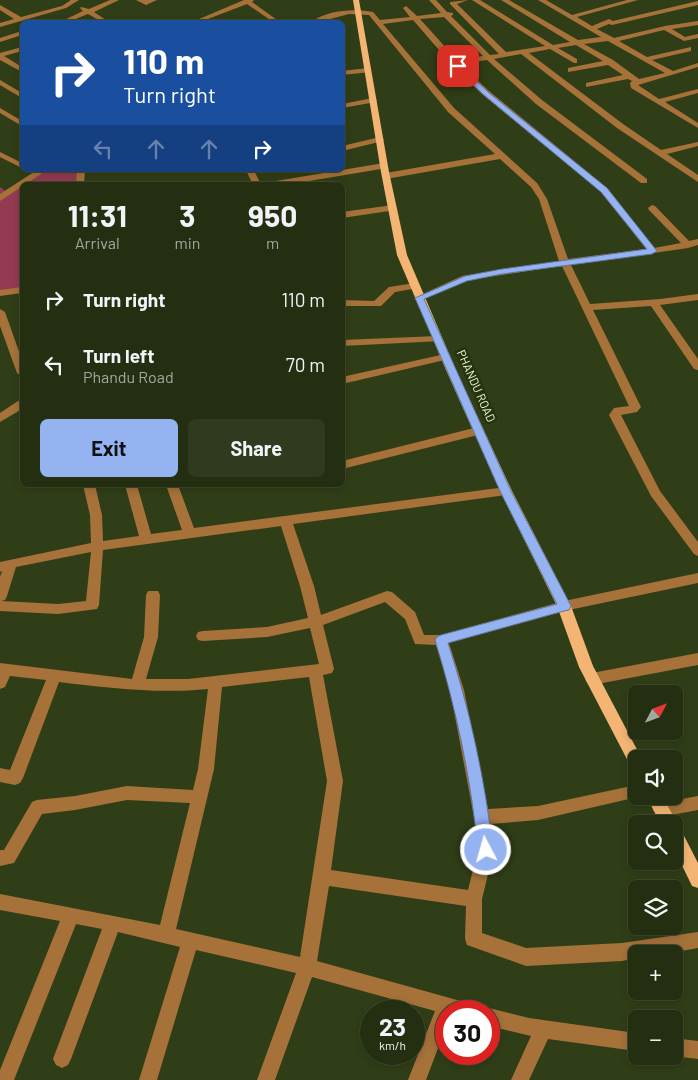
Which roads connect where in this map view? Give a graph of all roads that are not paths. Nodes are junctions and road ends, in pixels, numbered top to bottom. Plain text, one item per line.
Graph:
1 (60, 0) edge
2 (76, 0) edge
3 (116, 0) edge
4 (139, 0) edge
5 (154, 0) edge
6 (230, 0) edge
7 (432, 0) edge
8 (465, 0) edge
9 (475, 0) edge
10 (504, 0) edge
11 (541, 0) edge
12 (635, 0) edge
13 (246, 1) edge
14 (68, 3) junction
15 (698, 4) edge
16 (357, 5) edge
17 (0, 7) edge
18 (406, 8) dead end
19 (88, 11) junction
20 (462, 13) junction
21 (446, 14) junction
22 (571, 17) junction
23 (415, 18) junction
24 (18, 19) junction
25 (67, 20) edge
26 (103, 20) edge
27 (200, 20) edge
28 (274, 20) edge
29 (320, 20) edge
30 (379, 22) junction
31 (698, 23) edge
32 (0, 25) edge
33 (665, 28) junction
34 (592, 29) junction
35 (20, 34) edge
36 (698, 36) edge
37 (0, 40) edge
38 (614, 40) junction
39 (578, 43) junction
40 (551, 47) junction
41 (688, 49) dead end
42 (20, 50) edge
43 (523, 52) junction
44 (504, 55) junction
45 (0, 56) edge
46 (490, 58) junction
47 (646, 59) junction
48 (574, 61) dead end
49 (610, 62) junction
50 (455, 63) junction
51 (698, 66) edge
52 (20, 69) edge
53 (368, 70) junction
54 (571, 70) dead end
55 (345, 73) edge
56 (672, 74) junction
57 (630, 76) junction
58 (638, 82) junction
59 (2, 85) edge
60 (589, 85) dead end
61 (698, 91) edge
62 (20, 95) edge
63 (373, 100) junction
64 (659, 101) junction
65 (345, 105) edge
66 (0, 110) edge
67 (20, 123) edge
68 (698, 126) edge
69 (380, 139) junction
70 (694, 144) edge
71 (345, 147) edge
72 (698, 152) edge
73 (661, 153) junction
74 (0, 154) edge
75 (501, 156) junction
76 (20, 165) edge
77 (385, 171) junction
78 (38, 172) edge
79 (698, 179) edge
80 (644, 181) dead end
81 (24, 182) edge
82 (295, 182) edge
83 (20, 185) edge
84 (0, 186) edge
85 (11, 191) junction
86 (0, 198) edge
87 (392, 208) junction
88 (652, 208) dead end
89 (345, 215) edge
90 (693, 244) edge
91 (652, 251) junction
92 (565, 263) junction
93 (415, 286) junction
94 (20, 290) edge
95 (0, 293) edge
96 (698, 297) edge
97 (420, 298) junction
98 (345, 303) edge
99 (654, 303) junction
100 (586, 306) junction
101 (0, 312) edge
102 (438, 339) junction
103 (345, 343) edge
104 (18, 347) edge
105 (445, 357) junction
106 (20, 360) edge
107 (698, 367) edge
108 (345, 380) edge
109 (20, 405) edge
110 (0, 418) edge
111 (478, 430) junction
112 (345, 464) edge
113 (90, 487) edge
114 (132, 487) edge
115 (173, 487) edge
116 (506, 491) junction
117 (286, 521) junction
118 (190, 534) junction
119 (146, 540) junction
120 (98, 546) junction
121 (698, 552) edge
122 (5, 565) edge
123 (698, 578) edge
124 (153, 595) dead end
125 (0, 596) edge
126 (0, 606) edge
127 (564, 606) junction
128 (316, 622) junction
129 (203, 636) dead end
130 (441, 640) junction
131 (698, 659) edge
132 (3, 669) edge
133 (315, 670) junction
134 (55, 675) junction
135 (592, 679) junction
136 (216, 682) junction
137 (0, 683) edge
138 (137, 685) junction
139 (630, 750) edge
140 (0, 776) edge
141 (628, 794) edge
142 (200, 797) junction
143 (698, 802) edge
144 (661, 810) edge
145 (482, 817) junction
146 (683, 851) edge
147 (0, 858) edge
148 (322, 877) junction
149 (698, 880) edge
150 (474, 899) junction
151 (0, 902) edge
152 (71, 916) junction
153 (113, 923) junction
154 (166, 935) junction
155 (698, 940) edge
156 (190, 941) junction
157 (307, 967) junction
158 (435, 1002) edge
159 (500, 1020) edge
160 (543, 1030) junction
161 (435, 1033) edge
162 (628, 1041) edge
163 (683, 1048) edge
164 (698, 1050) edge
165 (62, 1059) dead end
166 (5, 1080) edge
167 (148, 1080) edge
168 (266, 1080) edge
169 (417, 1080) edge
170 (520, 1080) edge

1 - 14 street
2 - 14 street
3 - 19 street
4 - 5 street
6 - 13 street
7 - 21 street
8 - 20 street
9 - 40 street
10 - 39 street
11 - 22 street
12 - 22 street
13 - 27 street
13 - 28 street
14 - 19 street
14 - 24 street
15 - 34 street
16 - 29 street
16 - 30 street
16 - 53 main road, PHANDU ROAD
17 - 24 street
18 - 23 street
19 - 25 street
19 - 26 street
20 - 21 street
20 - 44 street
21 - 23 street
21 - 46 street
22 - 34 street
23 - 30 street
23 - 50 street
24 - 32 street
30 - 75 street
31 - 33 street
33 - 36 street
33 - 38 street
34 - 38 street
35 - 37 street
38 - 39 street
38 - 47 street
39 - 40 street
39 - 49 street
40 - 43 street
40 - 48 street
41 - 47 street
42 - 45 street
43 - 44 street
43 - 73 street
44 - 46 street
45 - 52 street
46 - 50 street
46 - 80 street
47 - 56 street
49 - 54 street
49 - 57 street
50 - 91 street
51 - 56 street
53 - 55 street
53 - 63 main road, PHANDU ROAD
56 - 58 street
57 - 58 street
57 - 60 street
58 - 64 street
59 - 62 street
61 - 64 street
63 - 65 street
63 - 69 main road, PHANDU ROAD
64 - 68 street
66 - 67 street
69 - 71 street
69 - 77 main road, PHANDU ROAD
70 - 72 street
70 - 73 street
73 - 79 street
74 - 76 street
75 - 77 street
75 - 92 street
77 - 82 street
77 - 87 main road, PHANDU ROAD
78 - 81 street
83 - 85 street
84 - 85 street
85 - 86 street
87 - 89 street
87 - 93 main road, PHANDU ROAD
88 - 90 street
90 - 91 street
91 - 92 street
92 - 97 street
92 - 100 street
93 - 97 main road, PHANDU ROAD
93 - 98 street
94 - 95 street
96 - 99 street
97 - 102 main road, PHANDU ROAD
99 - 100 street
99 - 107 street
100 - 121 street
101 - 104 street
102 - 103 street
102 - 105 main road, PHANDU ROAD
104 - 106 street
105 - 108 street
105 - 111 main road, PHANDU ROAD
109 - 110 street
111 - 112 street
111 - 116 main road, PHANDU ROAD
113 - 120 street
114 - 119 street
115 - 118 street
116 - 117 street
116 - 127 main road, PHANDU ROAD
117 - 118 street
117 - 128 street
118 - 119 street
119 - 120 street
120 - 122 street
120 - 126 street
122 - 125 street
123 - 127 street
124 - 138 street
127 - 130 street
127 - 135 main road, PHANDU ROAD
128 - 129 street
128 - 130 street
128 - 133 street
130 - 145 street
131 - 135 street
132 - 134 street
132 - 137 street
133 - 136 street
133 - 148 street
134 - 138 street
134 - 140 street
135 - 139 main road, PHANDU ROAD
136 - 138 street
136 - 142 street
141 - 145 street
142 - 147 street
142 - 154 street
143 - 144 street
145 - 150 street
146 - 149 main road
148 - 150 street
148 - 157 street
150 - 155 street
151 - 152 street
152 - 153 street
152 - 166 street
153 - 154 street
153 - 165 street
154 - 156 street
156 - 157 street
156 - 167 street
157 - 158 street
157 - 168 street
159 - 160 street
160 - 162 street
160 - 170 street
161 - 169 street
163 - 164 street

